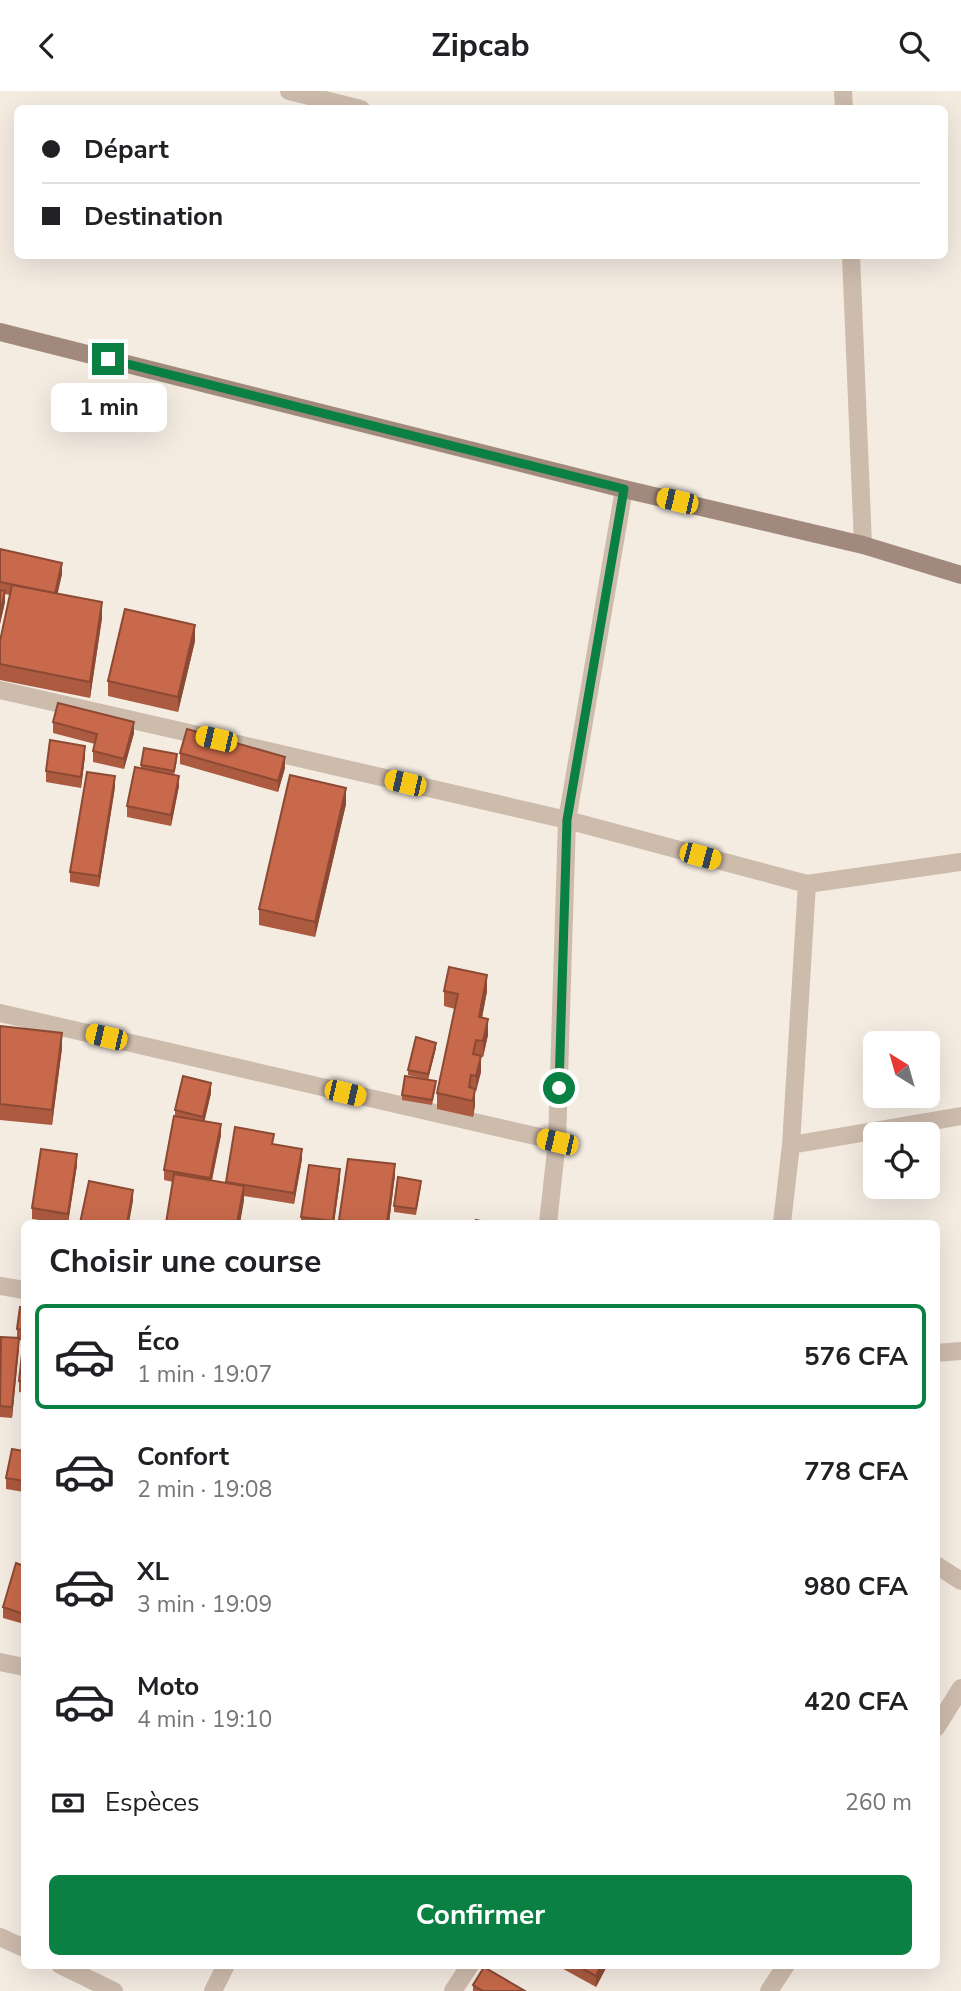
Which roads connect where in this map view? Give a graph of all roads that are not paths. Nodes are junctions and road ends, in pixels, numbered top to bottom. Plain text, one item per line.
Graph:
1 (289, 91) edge
2 (345, 105) edge
3 (851, 259) edge
4 (0, 332) edge
5 (624, 489) junction
6 (863, 545) junction
7 (961, 575) edge
8 (0, 690) edge
9 (567, 820) junction
10 (961, 862) edge
11 (807, 884) junction
12 (0, 1013) edge
13 (961, 1116) edge
14 (557, 1142) junction
15 (791, 1145) junction
16 (548, 1220) edge
17 (782, 1220) edge
18 (0, 1286) edge
19 (21, 1290) edge
20 (961, 1351) edge
21 (940, 1353) edge
22 (940, 1568) edge
23 (961, 1581) edge
24 (0, 1662) edge
25 (21, 1666) edge
26 (961, 1688) edge
27 (940, 1722) edge
28 (0, 1937) edge
29 (21, 1947) edge
30 (68, 1969) edge
31 (224, 1969) edge
32 (467, 1969) edge
33 (783, 1969) edge
34 (114, 1991) edge
35 (213, 1991) edge
36 (453, 1991) edge
37 (769, 1991) edge

1 - 2 street
3 - 6 street
4 - 5 street
5 - 6 street
5 - 9 street
6 - 7 street
8 - 9 street
9 - 11 street
9 - 14 street
10 - 11 street
11 - 15 street
12 - 14 street
13 - 15 street
14 - 16 street
15 - 17 street
18 - 19 street
20 - 21 street
22 - 23 street
24 - 25 street
26 - 27 street
28 - 29 street
30 - 34 street
31 - 35 street
32 - 36 street
33 - 37 street

